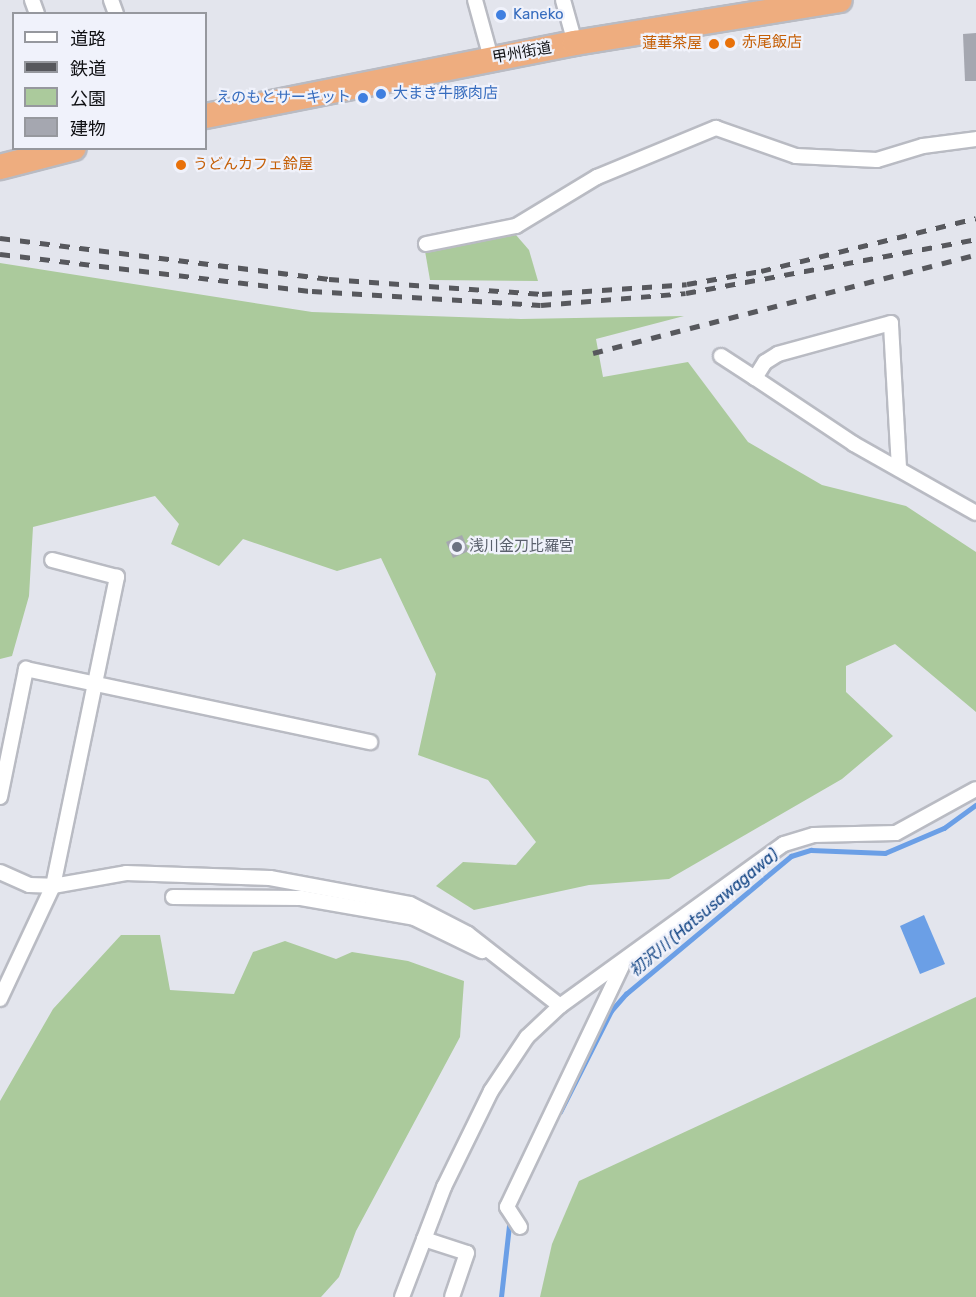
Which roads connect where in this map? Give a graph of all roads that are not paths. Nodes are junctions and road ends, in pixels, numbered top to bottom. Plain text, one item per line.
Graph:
1 (475, 0) edge
2 (563, 0) edge
3 (840, 0) edge
4 (575, 43) junction
5 (491, 58) junction
6 (207, 116) edge
7 (976, 139) edge
8 (66, 150) edge
9 (0, 167) edge
10 (426, 244) dead end
11 (721, 356) dead end
12 (755, 378) junction
13 (899, 468) junction
14 (976, 513) edge
15 (52, 560) dead end
16 (94, 684) junction
17 (370, 742) dead end
18 (976, 789) edge
19 (0, 796) edge
20 (0, 872) edge
21 (53, 886) junction
22 (173, 897) dead end
23 (493, 954) junction
24 (622, 966) junction
25 (0, 999) edge
26 (560, 1006) junction
27 (520, 1227) dead end
28 (424, 1239) junction
29 (402, 1297) edge
30 (452, 1297) edge

1 - 5 street
2 - 4 street
3 - 4 highway, 甲州街道
4 - 5 highway, 甲州街道
5 - 6 highway, 甲州街道
7 - 10 street
8 - 9 highway
11 - 12 street
12 - 13 street
12 - 13 street
13 - 14 street
15 - 16 street
16 - 17 street
16 - 19 street
16 - 21 street
18 - 24 street
20 - 21 street
21 - 23 street
21 - 25 street
22 - 23 street
23 - 26 street
24 - 26 street
24 - 27 street
26 - 28 street
28 - 29 street
28 - 30 street

